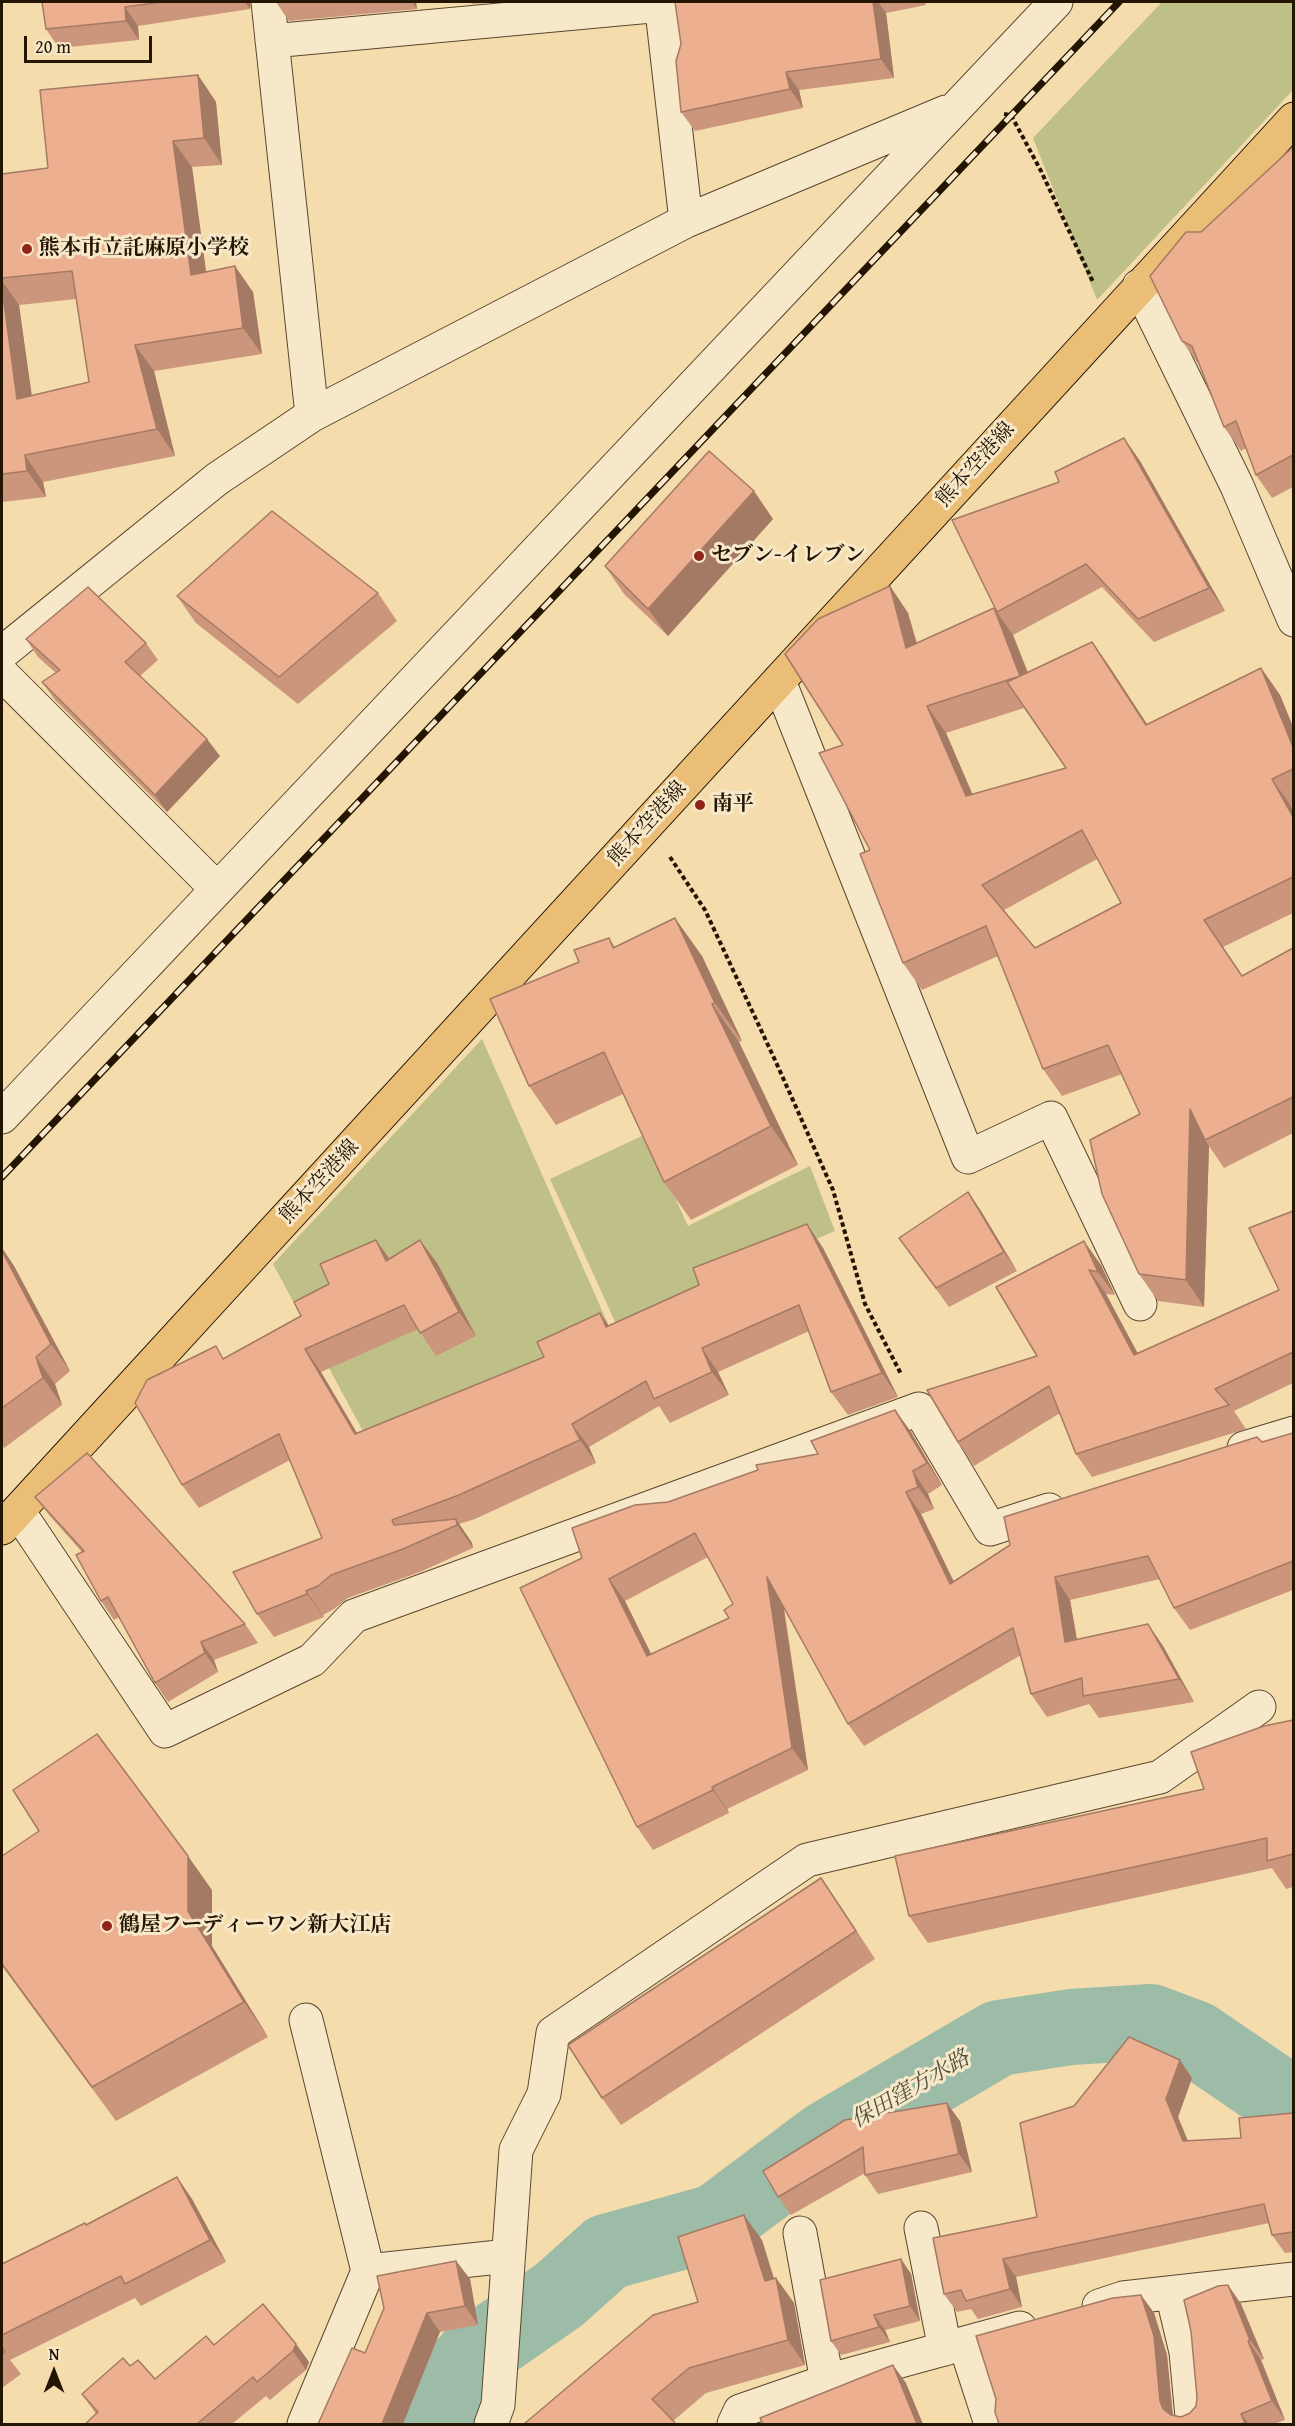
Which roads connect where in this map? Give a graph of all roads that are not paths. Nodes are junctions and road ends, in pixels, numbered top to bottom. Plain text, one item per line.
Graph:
1 (268, 2) edge
2 (1056, 2) edge
3 (661, 3) edge
4 (473, 12) edge
5 (272, 41) junction
6 (959, 106) junction
7 (1293, 119) edge
8 (686, 220) junction
9 (1139, 286) junction
10 (312, 415) junction
11 (1293, 620) edge
12 (2, 653) edge
13 (2, 674) edge
14 (779, 681) junction
15 (217, 889) junction
16 (2, 1117) edge
17 (1140, 1304) edge
18 (1293, 1432) edge
19 (1215, 1458) edge
20 (1080, 1500) edge
21 (10, 1519) edge
22 (1259, 1707) dead end
23 (306, 2020) dead end
24 (921, 2228) dead end
25 (800, 2233) dead end
26 (508, 2256) junction
27 (368, 2271) junction
28 (1293, 2278) edge
29 (1172, 2293) junction
30 (955, 2347) junction
31 (826, 2381) junction
32 (1192, 2417) edge
33 (304, 2424) edge
34 (491, 2424) edge
35 (734, 2424) edge
36 (991, 2424) edge

1 - 5 street
2 - 6 street
3 - 4 street
3 - 8 street
4 - 5 street
5 - 10 street
6 - 8 street
6 - 15 street
7 - 9 main road, 熊本空港線
8 - 10 street
9 - 11 street
9 - 14 main road, 熊本空港線
10 - 12 street
13 - 15 street
14 - 17 street
14 - 21 main road, 熊本空港線
15 - 16 street
18 - 19 street
20 - 21 street
22 - 26 street
23 - 27 street
24 - 30 street
25 - 31 street
26 - 27 street
26 - 34 street
27 - 33 street
28 - 29 street
29 - 30 street
29 - 32 street
30 - 31 street
30 - 36 street
31 - 35 street

